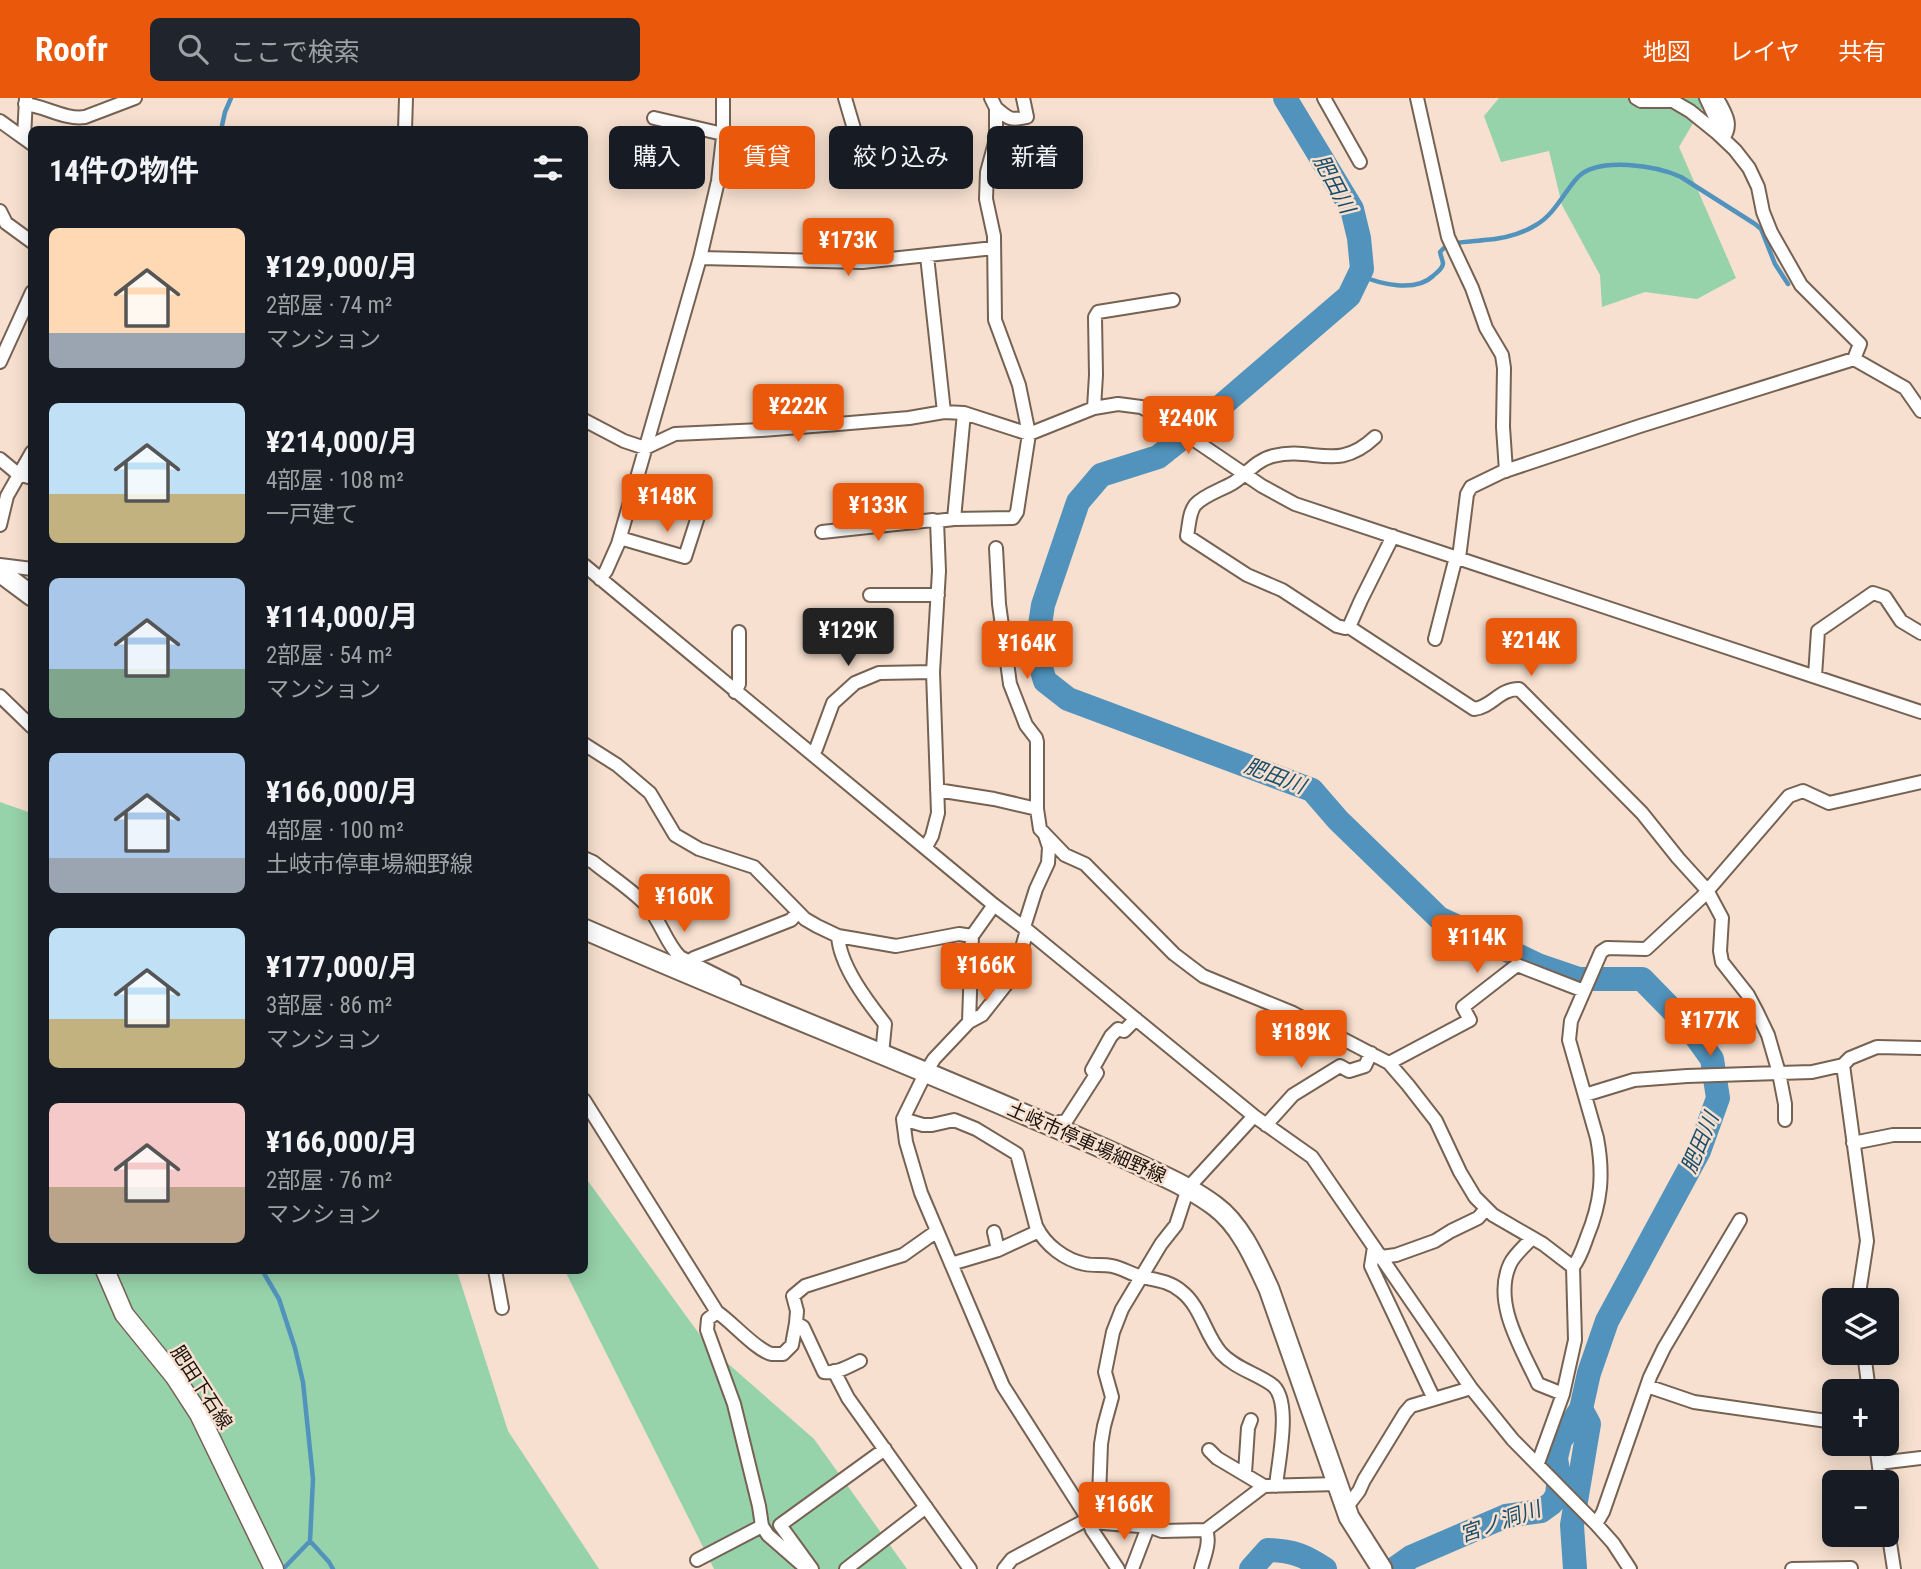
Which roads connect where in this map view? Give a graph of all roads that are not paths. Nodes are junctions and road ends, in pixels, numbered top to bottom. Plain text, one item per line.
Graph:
1 (135, 98) edge
2 (406, 98) edge
3 (723, 98) edge
4 (845, 98) edge
5 (1023, 98) edge
6 (1324, 98) edge
7 (1417, 98) edge
8 (1636, 98) edge
9 (1706, 98) edge
10 (1717, 98) edge
11 (25, 101) edge
12 (993, 103) edge
13 (654, 118) dead end
14 (0, 121) edge
15 (405, 126) edge
16 (723, 126) edge
17 (853, 126) edge
18 (719, 133) edge
19 (1720, 136) junction
20 (28, 141) edge
21 (1360, 162) dead end
22 (719, 172) edge
23 (0, 211) edge
24 (28, 239) edge
25 (994, 248) junction
26 (927, 256) junction
27 (699, 258) junction
28 (1173, 300) dead end
29 (28, 301) edge
30 (1854, 359) junction
31 (0, 362) edge
32 (1094, 408) junction
33 (1921, 411) edge
34 (944, 412) junction
35 (964, 412) junction
36 (588, 423) edge
37 (1028, 434) junction
38 (1375, 437) dead end
39 (645, 448) junction
40 (28, 458) edge
41 (0, 459) edge
42 (1502, 472) junction
43 (18, 474) junction
44 (1245, 474) junction
45 (28, 477) edge
46 (702, 504) dead end
47 (954, 519) junction
48 (937, 522) junction
49 (0, 524) edge
50 (822, 532) dead end
51 (1394, 536) junction
52 (620, 538) junction
53 (996, 548) dead end
54 (1458, 558) junction
55 (0, 565) edge
56 (28, 568) edge
57 (588, 568) edge
58 (0, 572) edge
59 (600, 579) junction
60 (28, 593) edge
61 (870, 595) dead end
62 (938, 596) junction
63 (1349, 627) junction
64 (739, 632) dead end
65 (1921, 632) edge
66 (1434, 639) dead end
67 (933, 672) junction
68 (1815, 676) junction
69 (735, 692) junction
70 (0, 696) edge
71 (1921, 712) edge
72 (28, 723) edge
73 (588, 747) edge
74 (811, 753) junction
75 (1921, 782) edge
76 (937, 790) junction
77 (1037, 809) junction
78 (1045, 834) junction
79 (926, 847) junction
80 (588, 860) edge
81 (1707, 890) junction
82 (994, 905) junction
83 (798, 912) junction
84 (1026, 929) junction
85 (588, 931) edge
86 (838, 936) junction
87 (972, 936) junction
88 (690, 961) junction
89 (1584, 990) junction
90 (740, 997) junction
91 (1136, 1019) junction
92 (969, 1021) junction
93 (1921, 1048) edge
94 (1371, 1053) junction
95 (882, 1054) junction
96 (1389, 1063) junction
97 (1843, 1065) junction
98 (926, 1072) junction
99 (1779, 1073) junction
100 (1585, 1095) junction
101 (588, 1106) edge
102 (1254, 1116) junction
103 (903, 1119) junction
104 (1785, 1120) dead end
105 (1266, 1125) junction
106 (1055, 1128) junction
107 (1921, 1135) edge
108 (1853, 1143) junction
109 (1188, 1188) junction
110 (1486, 1209) junction
111 (1740, 1220) dead end
112 (937, 1231) junction
113 (1039, 1231) junction
114 (994, 1232) dead end
115 (1532, 1238) junction
116 (998, 1250) junction
117 (1378, 1252) junction
118 (951, 1264) junction
119 (1573, 1267) junction
120 (107, 1274) edge
121 (496, 1274) edge
122 (1142, 1277) junction
123 (1860, 1288) edge
124 (502, 1308) dead end
125 (717, 1311) junction
126 (796, 1322) junction
127 (860, 1361) dead end
128 (834, 1371) junction
129 (1647, 1386) junction
130 (1471, 1388) junction
131 (1563, 1394) junction
132 (1434, 1399) junction
133 (1251, 1420) dead end
134 (1822, 1420) edge
135 (885, 1449) junction
136 (1209, 1450) dead end
137 (1878, 1456) edge
138 (1921, 1458) edge
139 (1538, 1463) junction
140 (1879, 1463) junction
141 (1880, 1470) edge
142 (1245, 1473) junction
143 (1338, 1484) junction
144 (1270, 1486) junction
145 (926, 1507) junction
146 (1346, 1508) junction
147 (1091, 1521) junction
148 (1596, 1524) junction
149 (762, 1526) junction
150 (1148, 1527) junction
151 (1206, 1530) junction
152 (1891, 1547) edge
153 (697, 1560) dead end
154 (1850, 1568) edge
155 (274, 1569) edge
156 (810, 1569) edge
157 (846, 1569) edge
158 (970, 1569) edge
159 (1006, 1569) edge
160 (1118, 1569) edge
161 (1132, 1569) edge
162 (1201, 1569) edge
163 (1382, 1569) edge
164 (1632, 1569) edge
165 (1644, 1569) edge
166 (1792, 1569) edge
167 (1894, 1569) edge

1 - 11 street
2 - 15 street
3 - 16 street
4 - 17 street
5 - 12 street
6 - 21 street
7 - 42 street
8 - 19 street
9 - 19 street
10 - 19 street
11 - 20 street
12 - 25 street
13 - 18 street
14 - 20 street
19 - 30 street
22 - 27 street
23 - 24 street
25 - 26 street
25 - 37 street
26 - 27 street
26 - 34 street
27 - 39 street
28 - 32 street
29 - 31 street
30 - 33 street
30 - 42 street
32 - 37 street
32 - 44 street
34 - 35 street
34 - 39 street
35 - 37 street
35 - 47 street
36 - 39 street
37 - 47 street
38 - 44 street
39 - 52 street
40 - 43 street
41 - 43 street
42 - 54 street
43 - 45 street
43 - 49 street
44 - 51 street
44 - 63 street
46 - 52 street
47 - 48 street
48 - 50 street
48 - 62 street
51 - 54 street
51 - 63 street
52 - 59 street
53 - 77 street
54 - 66 street
54 - 68 street
55 - 56 street
57 - 59 street
58 - 60 main road
59 - 69 street
61 - 62 street
62 - 67 street
63 - 81 street
64 - 69 street
65 - 68 street
67 - 74 street
67 - 76 street
68 - 71 street
69 - 74 street
70 - 72 street
73 - 83 street
74 - 79 street
75 - 81 street
76 - 77 street
76 - 79 street
77 - 78 street
78 - 84 street
78 - 94 street
79 - 82 street
80 - 88 street
81 - 89 street
81 - 99 street
82 - 84 street
82 - 87 street
83 - 86 street
83 - 88 street
84 - 91 street
84 - 92 street
85 - 90 main road, 土岐市停車場細野線
86 - 87 street
86 - 95 street
87 - 92 street
88 - 90 street
89 - 96 street
89 - 100 street
90 - 95 main road, 土岐市停車場細野線
91 - 102 street
91 - 106 street
92 - 98 street
93 - 97 street
94 - 96 street
94 - 105 street
95 - 98 main road, 土岐市停車場細野線
96 - 110 street
97 - 99 street
97 - 108 street
98 - 103 street
98 - 106 main road, 土岐市停車場細野線
99 - 100 street
99 - 104 street
100 - 119 street
101 - 125 street
102 - 105 street
102 - 109 street
103 - 112 street
103 - 113 street
105 - 117 street
106 - 109 main road, 土岐市停車場細野線
107 - 108 street
108 - 123 street
109 - 122 street
109 - 143 main road, 土岐市停車場細野線
110 - 115 street
110 - 117 street
111 - 129 street
112 - 118 street
112 - 126 street
113 - 116 street
113 - 122 street
114 - 116 street
115 - 119 street
115 - 131 street
116 - 118 street
117 - 130 street
117 - 132 street
118 - 147 street
119 - 131 street
120 - 155 main road, 肥田下石線
121 - 124 street
122 - 144 street
122 - 147 street
125 - 126 street
125 - 149 street
126 - 128 street
127 - 128 street
128 - 135 street
129 - 134 street
129 - 148 street
130 - 132 street
130 - 139 street
131 - 139 street
132 - 146 street
133 - 142 street
135 - 145 street
135 - 156 street
136 - 142 street
137 - 140 street
138 - 140 street
139 - 148 street
140 - 141 street
142 - 144 street
143 - 144 street
143 - 146 main road, 土岐市停車場細野線
144 - 151 street
145 - 157 street
145 - 158 street
146 - 163 main road, 土岐市停車場細野線
147 - 150 street
147 - 159 street
147 - 160 street
148 - 164 street
149 - 153 street
149 - 156 street
150 - 151 street
150 - 161 street
151 - 162 street
152 - 167 street
154 - 166 street
164 - 165 street

